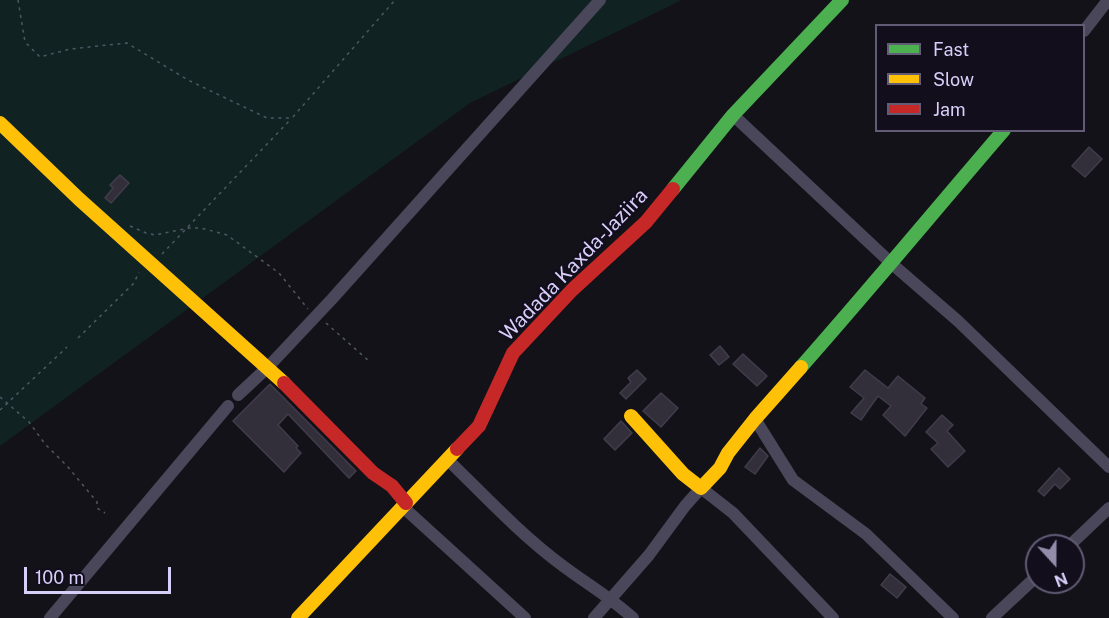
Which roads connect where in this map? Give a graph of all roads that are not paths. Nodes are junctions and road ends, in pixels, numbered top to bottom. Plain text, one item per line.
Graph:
1 (600, 0) edge
2 (842, 0) edge
3 (1108, 0) edge
4 (1085, 29) edge
5 (733, 115) junction
6 (0, 123) edge
7 (1002, 132) edge
8 (891, 263) junction
9 (268, 367) junction
10 (238, 395) dead end
11 (228, 406) dead end
12 (631, 416) dead end
13 (755, 419) junction
14 (448, 460) junction
15 (1109, 467) edge
16 (701, 488) junction
17 (405, 505) junction
18 (1109, 508) edge
19 (1082, 534) edge
20 (1025, 587) edge
21 (611, 598) junction
22 (51, 618) edge
23 (298, 618) edge
24 (525, 618) edge
25 (594, 618) edge
26 (633, 618) edge
27 (833, 618) edge
28 (953, 618) edge
29 (992, 618) edge

1 - 9 street
2 - 5 street, Wadada Kaxda-Jaziira
3 - 4 street
5 - 8 street
5 - 14 street, Wadada Kaxda-Jaziira
6 - 9 street
7 - 8 street
8 - 13 street
8 - 15 street
9 - 10 street
9 - 17 street
11 - 22 street
12 - 16 street
13 - 16 street
13 - 28 street
14 - 17 street, Wadada Kaxda-Jaziira
14 - 21 street
16 - 21 street
16 - 27 street
17 - 23 street, Wadada Kaxda-Jaziira
17 - 24 street
18 - 19 street
20 - 29 street
21 - 25 street
21 - 26 street

